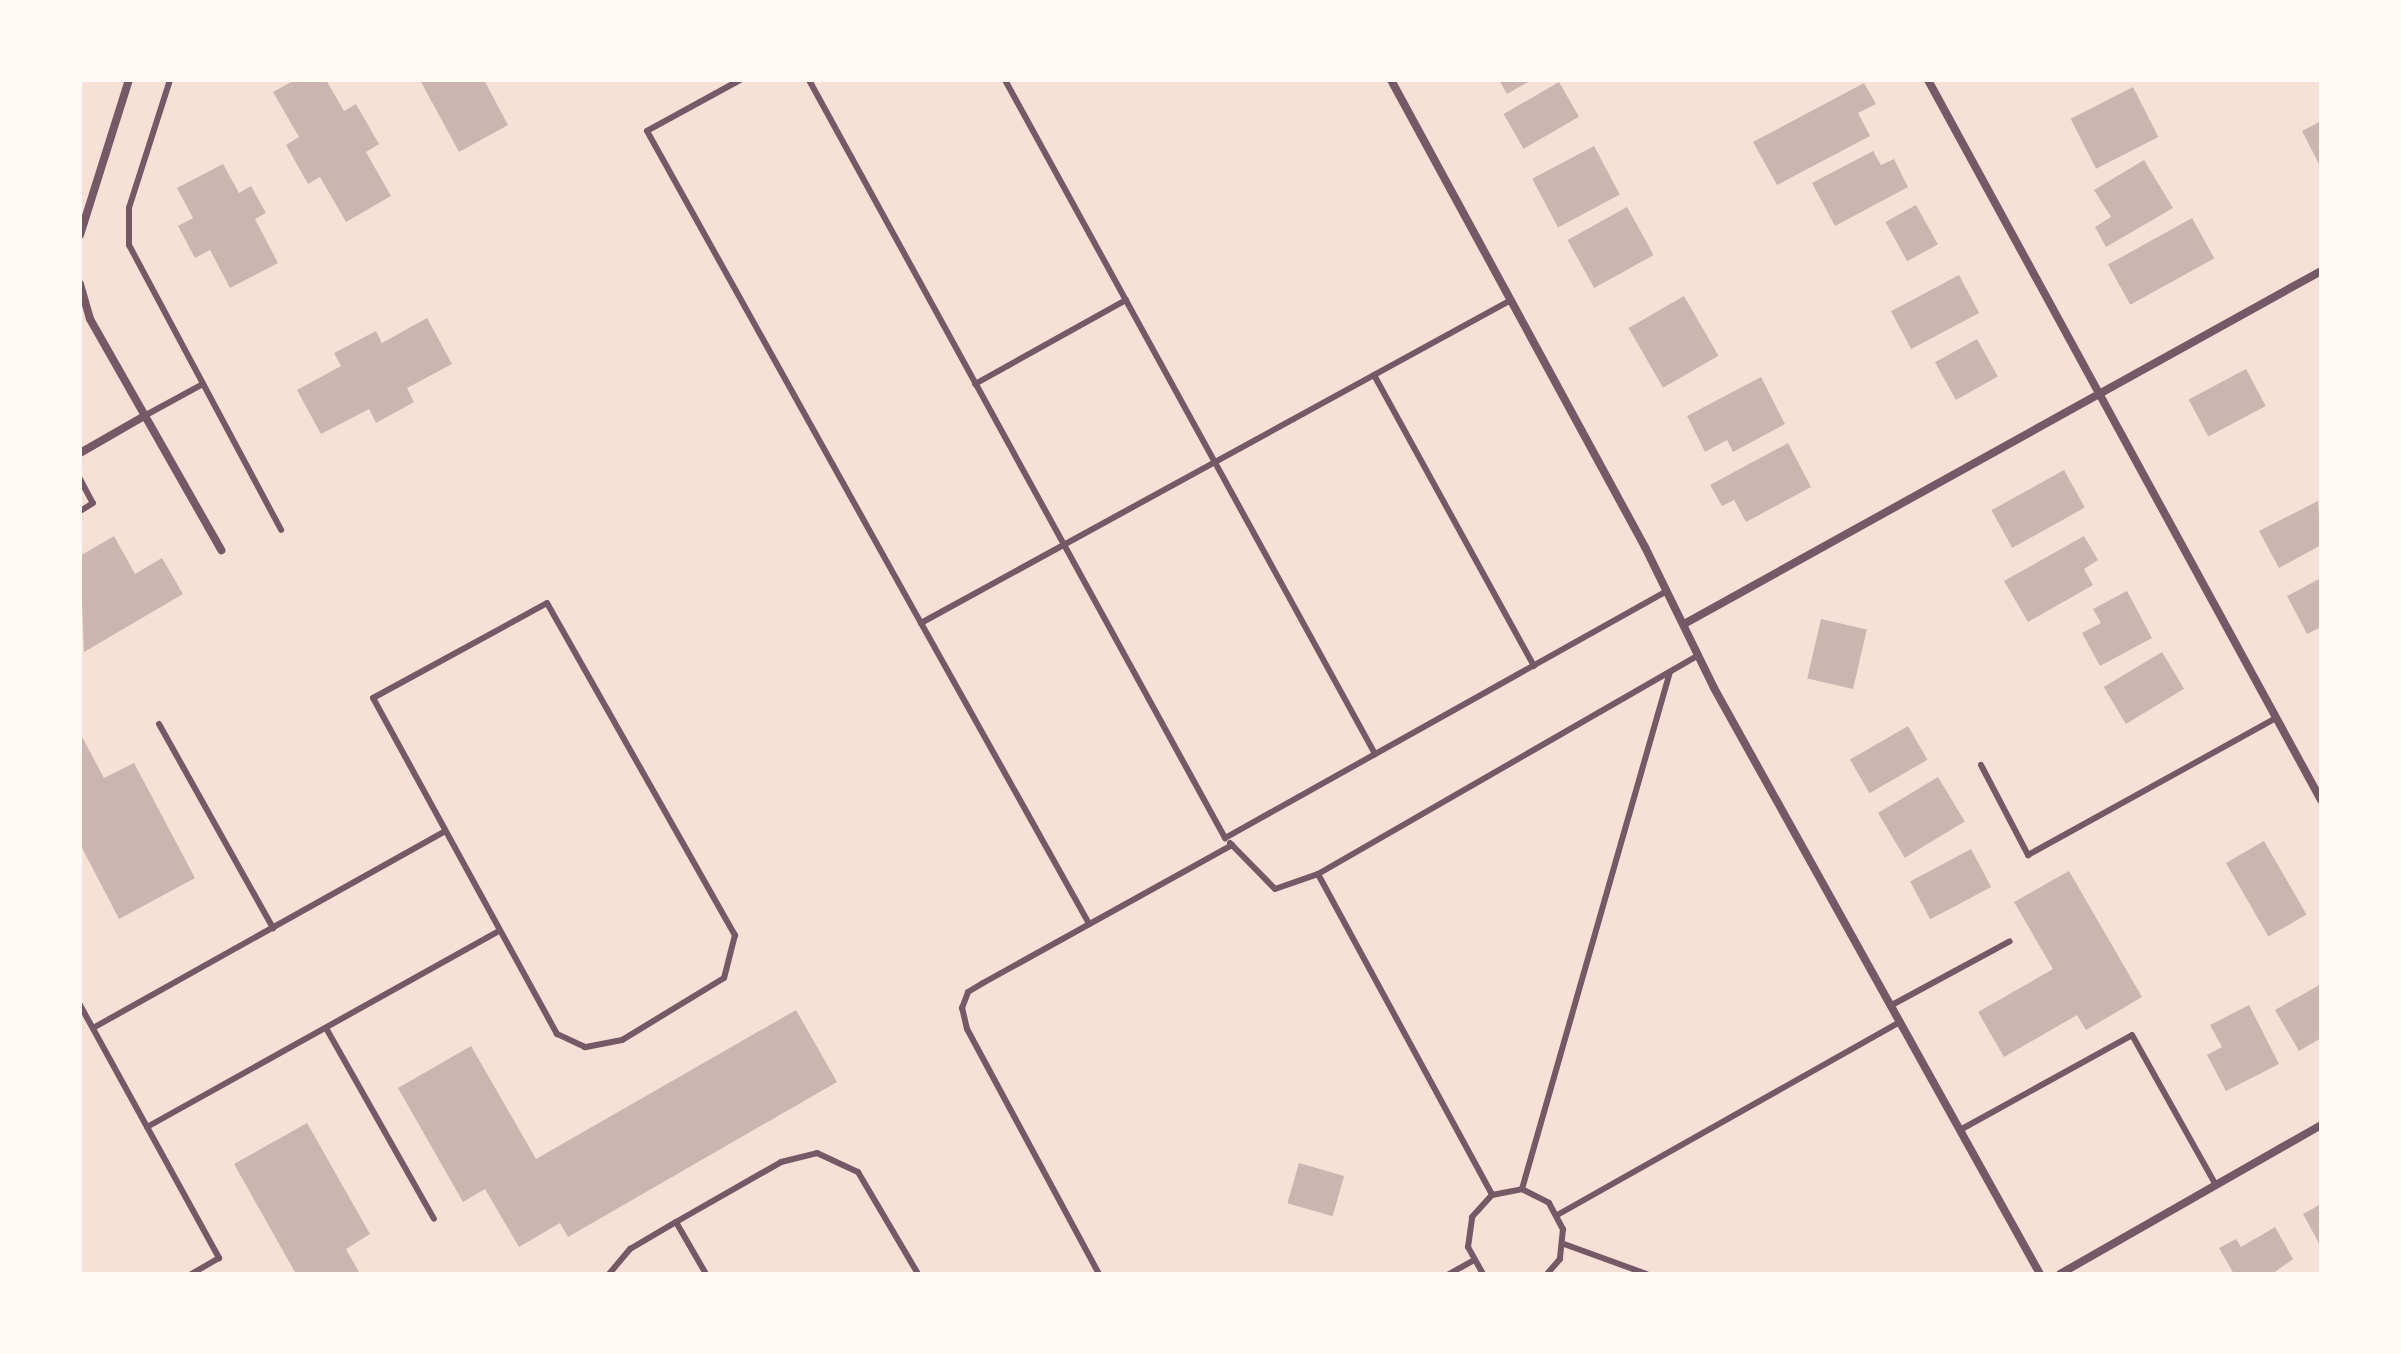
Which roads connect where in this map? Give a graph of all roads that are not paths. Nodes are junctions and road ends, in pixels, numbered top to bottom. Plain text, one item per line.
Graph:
1 (129, 80) edge
2 (170, 80) edge
3 (740, 80) edge
4 (809, 80) edge
5 (1005, 80) edge
6 (1391, 80) edge
7 (1928, 80) edge
8 (80, 235) edge
9 (2321, 271) edge
10 (80, 284) edge
11 (1126, 300) junction
12 (1511, 300) junction
13 (1374, 375) junction
14 (203, 384) junction
15 (975, 384) junction
16 (2100, 394) junction
17 (146, 415) junction
18 (80, 453) edge
19 (1215, 462) junction
20 (80, 479) edge
21 (80, 511) edge
22 (281, 530) dead end
23 (1064, 545) junction
24 (221, 550) dead end
25 (1667, 591) junction
26 (921, 623) junction
27 (1684, 624) junction
28 (1699, 655) junction
29 (1534, 666) junction
30 (1670, 672) junction
31 (2276, 718) junction
32 (159, 724) dead end
33 (1375, 754) junction
34 (1981, 765) dead end
35 (2321, 800) edge
36 (444, 832) junction
37 (1225, 838) junction
38 (1232, 845) junction
39 (1318, 874) junction
40 (1089, 924) junction
41 (273, 928) junction
42 (497, 932) junction
43 (2010, 941) dead end
44 (80, 1005) edge
45 (1890, 1006) junction
46 (1900, 1022) junction
47 (93, 1028) junction
48 (326, 1028) junction
49 (2321, 1125) edge
50 (147, 1127) junction
51 (1960, 1130) junction
52 (2216, 1185) junction
53 (1522, 1189) junction
54 (1492, 1195) junction
55 (1559, 1214) junction
56 (434, 1219) dead end
57 (676, 1222) junction
58 (1564, 1244) junction
59 (1472, 1261) junction
60 (191, 1274) edge
61 (609, 1274) edge
62 (706, 1274) edge
63 (918, 1274) edge
64 (1099, 1274) edge
65 (1449, 1274) edge
66 (1483, 1274) edge
67 (1547, 1274) edge
68 (1647, 1274) edge
69 (2040, 1274) edge
70 (2060, 1274) edge

1 - 8 street
2 - 14 lane
3 - 26 lane
4 - 15 lane
5 - 11 lane
6 - 12 street
7 - 16 street
9 - 16 street
10 - 17 street
11 - 15 lane
11 - 19 lane
12 - 13 lane
12 - 25 street
13 - 19 lane
13 - 29 lane
14 - 17 lane
14 - 22 lane
15 - 23 lane
16 - 27 street
16 - 31 street
17 - 18 street
17 - 24 street
19 - 23 lane
19 - 33 lane
20 - 21 lane
23 - 26 lane
23 - 37 lane
25 - 27 street
25 - 29 lane
26 - 40 lane
27 - 28 street
28 - 30 lane
28 - 45 street
29 - 33 lane
30 - 39 lane
30 - 53 lane
31 - 34 lane
31 - 35 street
32 - 41 lane
33 - 37 lane
36 - 41 lane
36 - 42 lane
36 - 42 lane
37 - 38 lane
38 - 39 lane
38 - 40 lane
39 - 54 lane
40 - 64 lane
41 - 47 lane
42 - 48 lane
43 - 45 lane
44 - 47 lane
45 - 46 street
46 - 51 street
46 - 55 lane
47 - 50 lane
48 - 50 lane
48 - 56 lane
49 - 52 street
50 - 60 lane
51 - 52 lane
51 - 69 street
52 - 70 street
53 - 54 lane
53 - 55 lane
54 - 59 lane
55 - 58 lane
57 - 61 lane
57 - 62 lane
57 - 63 lane
58 - 67 lane
58 - 68 lane
59 - 65 lane
59 - 66 lane

